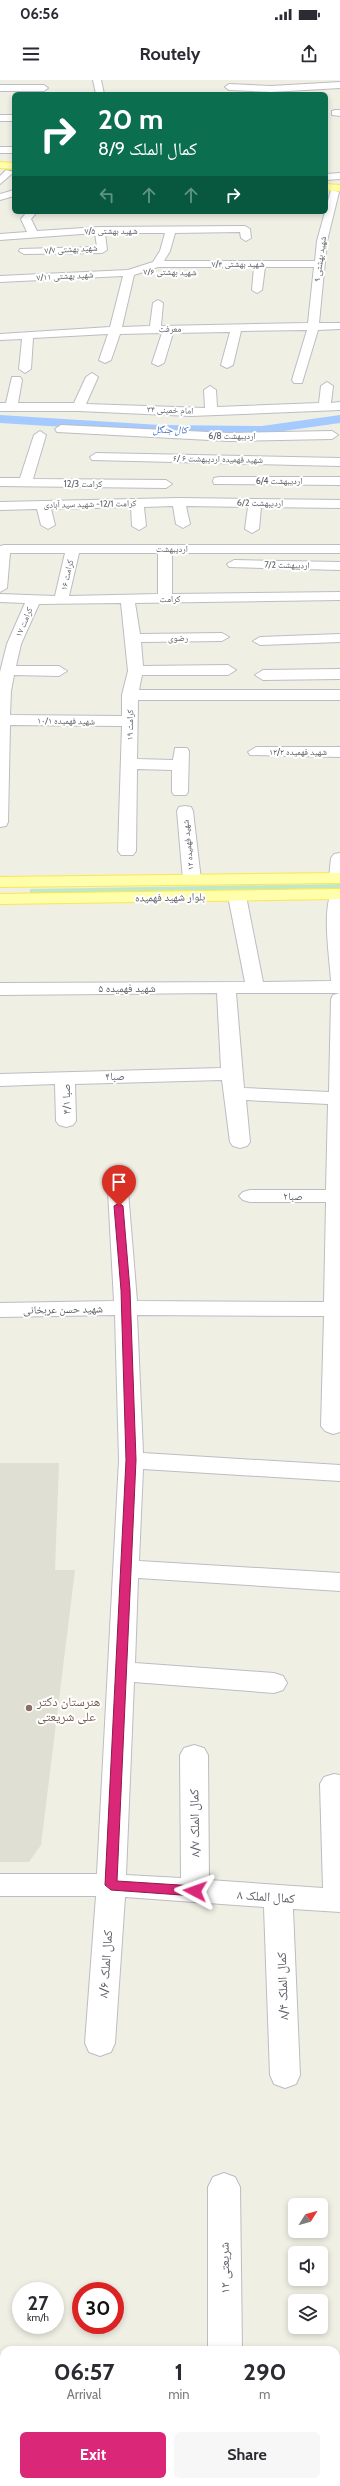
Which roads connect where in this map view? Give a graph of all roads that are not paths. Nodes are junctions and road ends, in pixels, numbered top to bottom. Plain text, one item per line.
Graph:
1 (97, 80) edge
2 (290, 84) edge
3 (340, 85) edge
4 (0, 88) edge
5 (44, 88) dead end
6 (229, 88) dead end
7 (271, 91) edge
8 (100, 92) edge
9 (0, 118) edge
10 (12, 118) edge
11 (0, 150) edge
12 (12, 150) edge
13 (0, 161) edge
14 (12, 162) edge
15 (0, 165) edge
16 (11, 169) edge
17 (328, 176) edge
18 (340, 176) edge
19 (0, 181) edge
20 (0, 188) edge
21 (333, 191) edge
22 (8, 195) edge
23 (30, 214) edge
24 (328, 214) edge
25 (328, 214) edge
26 (225, 218) dead end
27 (14, 222) dead end
28 (28, 222) junction
29 (100, 230) junction
30 (222, 230) junction
31 (170, 231) junction
32 (33, 234) junction
33 (0, 237) edge
34 (246, 238) dead end
35 (217, 240) dead end
36 (322, 241) junction
37 (334, 241) dead end
38 (24, 251) dead end
39 (158, 264) junction
40 (260, 264) junction
41 (319, 264) junction
42 (107, 267) dead end
43 (135, 271) junction
44 (208, 272) dead end
45 (0, 280) edge
46 (257, 290) dead end
47 (158, 303) dead end
48 (340, 326) edge
49 (312, 327) junction
50 (236, 328) junction
51 (169, 329) junction
52 (155, 330) junction
53 (115, 331) junction
54 (28, 335) junction
55 (0, 337) edge
56 (105, 360) dead end
57 (158, 363) dead end
58 (227, 364) dead end
59 (25, 369) dead end
60 (92, 377) dead end
61 (16, 380) dead end
62 (298, 380) dead end
63 (327, 386) dead end
64 (210, 390) dead end
65 (269, 396) dead end
66 (340, 406) edge
67 (6, 407) edge
68 (78, 407) junction
69 (324, 407) junction
70 (269, 409) junction
71 (211, 411) junction
72 (61, 429) dead end
73 (40, 435) dead end
74 (335, 440) edge
75 (96, 457) dead end
76 (340, 460) edge
77 (219, 481) dead end
78 (340, 481) edge
79 (0, 482) edge
80 (25, 483) junction
81 (166, 484) dead end
82 (179, 502) junction
83 (137, 503) junction
84 (255, 503) junction
85 (340, 504) edge
86 (43, 505) junction
87 (0, 506) edge
88 (182, 524) dead end
89 (48, 525) dead end
90 (139, 526) dead end
91 (252, 529) dead end
92 (2, 546) edge
93 (73, 549) junction
94 (165, 549) junction
95 (340, 549) edge
96 (234, 564) dead end
97 (340, 566) edge
98 (0, 588) edge
99 (340, 596) edge
100 (0, 598) edge
101 (127, 599) junction
102 (165, 599) junction
103 (33, 600) junction
104 (61, 600) junction
105 (222, 637) dead end
106 (134, 638) junction
107 (340, 638) edge
108 (260, 640) dead end
109 (10, 641) edge
110 (8, 670) junction
111 (228, 670) dead end
112 (59, 671) dead end
113 (136, 671) junction
114 (340, 674) edge
115 (263, 676) dead end
116 (1, 691) edge
117 (130, 695) junction
118 (340, 695) edge
119 (130, 721) junction
120 (2, 730) edge
121 (256, 752) dead end
122 (340, 752) edge
123 (129, 764) junction
124 (180, 792) dead end
125 (185, 811) dead end
126 (0, 822) edge
127 (127, 851) dead end
128 (340, 858) edge
129 (192, 880) junction
130 (0, 882) edge
131 (339, 886) edge
132 (237, 896) junction
133 (0, 899) edge
134 (340, 982) edge
135 (340, 987) edge
136 (226, 988) junction
137 (255, 988) junction
138 (0, 990) edge
139 (340, 999) edge
140 (231, 1074) junction
141 (65, 1077) junction
142 (0, 1080) edge
143 (235, 1094) junction
144 (338, 1098) junction
145 (66, 1121) dead end
146 (240, 1142) dead end
147 (118, 1191) dead end
148 (250, 1196) dead end
149 (337, 1196) junction
150 (126, 1308) junction
151 (337, 1309) edge
152 (0, 1310) edge
153 (333, 1426) dead end
154 (131, 1460) junction
155 (340, 1473) edge
156 (126, 1570) junction
157 (340, 1582) edge
158 (121, 1672) junction
159 (274, 1683) dead end
160 (194, 1755) dead end
161 (334, 1784) dead end
162 (0, 1885) edge
163 (111, 1885) junction
164 (195, 1891) junction
165 (278, 1897) junction
166 (339, 1901) edge
167 (100, 2043) dead end
168 (285, 2076) dead end
169 (224, 2186) dead end
170 (225, 2346) edge

1 - 8 street
2 - 3 street
2 - 7 street
4 - 5 street
6 - 7 street
9 - 10 street
11 - 12 street
13 - 14 main road
15 - 16 main road
16 - 19 street
17 - 18 street
20 - 22 street
21 - 25 street, شهید بهشتی ۹
23 - 28 street
24 - 36 street, شهید بهشتی ۹
26 - 30 street
27 - 28 street
28 - 32 street
29 - 31 street, شهید بهشتی ۷/۵
29 - 32 street, شهید بهشتی ۷/۵
29 - 38 street, شهید بهشتی ۷/۷
30 - 31 street, شهید بهشتی ۷/۵
30 - 34 street, شهید بهشتی ۷/۵
30 - 35 street
31 - 39 street
32 - 33 street, شهید بهشتی ۷/۵
36 - 37 street
36 - 41 street, شهید بهشتی ۹
39 - 40 street, شهید بهشتی ۷/۴
39 - 43 street, شهید بهشتی ۷/۴
40 - 41 street, شهید بهشتی ۷/۴
40 - 46 street
41 - 49 street, شهید بهشتی ۹
42 - 43 street
43 - 44 street, شهید بهشتی ۷/۶
43 - 45 street, شهید بهشتی ۷/۱۱
43 - 53 street
47 - 52 street
48 - 49 street, معرفت
49 - 50 street, معرفت
49 - 62 street, شهید بهشتی ۹
50 - 51 street, معرفت
50 - 58 street
51 - 52 street, معرفت
51 - 57 street
52 - 53 street, معرفت
53 - 54 street, معرفت
53 - 56 street
54 - 55 street, معرفت
54 - 59 street
60 - 68 street
61 - 67 street
63 - 69 street
64 - 71 street
65 - 70 street
66 - 69 street, امام خمینی ۳۴
67 - 68 street, امام خمینی ۳۴
68 - 71 street, امام خمینی ۳۴
69 - 70 street, امام خمینی ۳۴
70 - 71 street, امام خمینی ۳۴
72 - 74 street, اردیبهشت 6/8
73 - 80 street
74 - 76 street
75 - 76 street, شهید فهمیده اردیبهشت ۶ /۶
77 - 78 street, اردیبهشت 6/4
79 - 80 street, کرامت 12/3
80 - 81 street, کرامت 12/3
82 - 83 street, کرامت 12/1- شهید سید آبادی
82 - 84 street, اردیبهشت 6/2
82 - 88 street
83 - 86 street, کرامت 12/1- شهید سید آبادی
83 - 90 street
84 - 85 street, اردیبهشت 6/2
84 - 91 street
86 - 87 street, کرامت 12/1- شهید سید آبادی
86 - 89 street
92 - 93 street, اردیبهشت
92 - 98 street
93 - 94 street, اردیبهشت
93 - 104 street, کرامت ۱۶
94 - 95 street, اردیبهشت
94 - 102 street
96 - 97 street, اردیبهشت 7/2
99 - 102 street, کرامت
100 - 103 street, کرامت
101 - 102 street, کرامت
101 - 104 street, کرامت
101 - 106 street, کرامت ۱۹
103 - 104 street, کرامت
103 - 109 street, کرامت ۱۷
105 - 106 street, رضوی
106 - 113 street, کرامت ۱۹
107 - 108 street
109 - 110 street, کرامت ۱۷
110 - 112 street
110 - 116 street, کرامت ۱۷
111 - 113 street
113 - 117 street, کرامت ۱۹
114 - 115 street
116 - 120 street, کرامت ۱۷
117 - 118 street
117 - 119 street, کرامت ۱۹
119 - 120 street, شهید فهمیده ۱۰/۱
119 - 123 street, کرامت ۱۹
120 - 126 street, کرامت ۱۷
121 - 122 street, شهید فهمیده ۱۲/۲
123 - 124 street
123 - 127 street, کرامت ۱۹
125 - 129 street, شهید فهمیده ۱۲
128 - 131 street
129 - 130 main road, بلوار شهید فهمیده
129 - 131 main road, بلوار شهید فهمیده
131 - 132 main road, بلوار شهید فهمیده
131 - 134 street
132 - 133 main road, بلوار شهید فهمیده
132 - 137 street
135 - 137 street, شهید فهمیده ۵
136 - 137 street, شهید فهمیده ۵
136 - 138 street, شهید فهمیده ۵
136 - 140 street
139 - 144 street
140 - 141 street, صبا۴
140 - 143 street
141 - 142 street, صبا۴
141 - 145 street, صبا ۴/۱
143 - 144 street
143 - 146 street
144 - 149 street
147 - 150 street, کمال الملک ۸/۶
148 - 149 street, صبا۲
149 - 151 street
150 - 151 street, شهید حسن عربخانی
150 - 152 street, شهید حسن عربخانی
150 - 154 street, کمال الملک ۸/۶
151 - 153 street
154 - 155 street
154 - 156 street, کمال الملک ۸/۶
156 - 157 street
156 - 158 street, کمال الملک ۸/۶
158 - 159 street
158 - 163 street, کمال الملک ۸/۶
160 - 164 street, کمال الملک ۸/۷
161 - 166 street
162 - 163 street, کمال الملک ۸
163 - 164 street, کمال الملک ۸
163 - 167 street, کمال الملک ۸/۶
164 - 165 street, کمال الملک ۸
165 - 166 street, کمال الملک ۸
165 - 168 street, کمال الملک ۸/۴
169 - 170 street, شریعتی ۱۲

